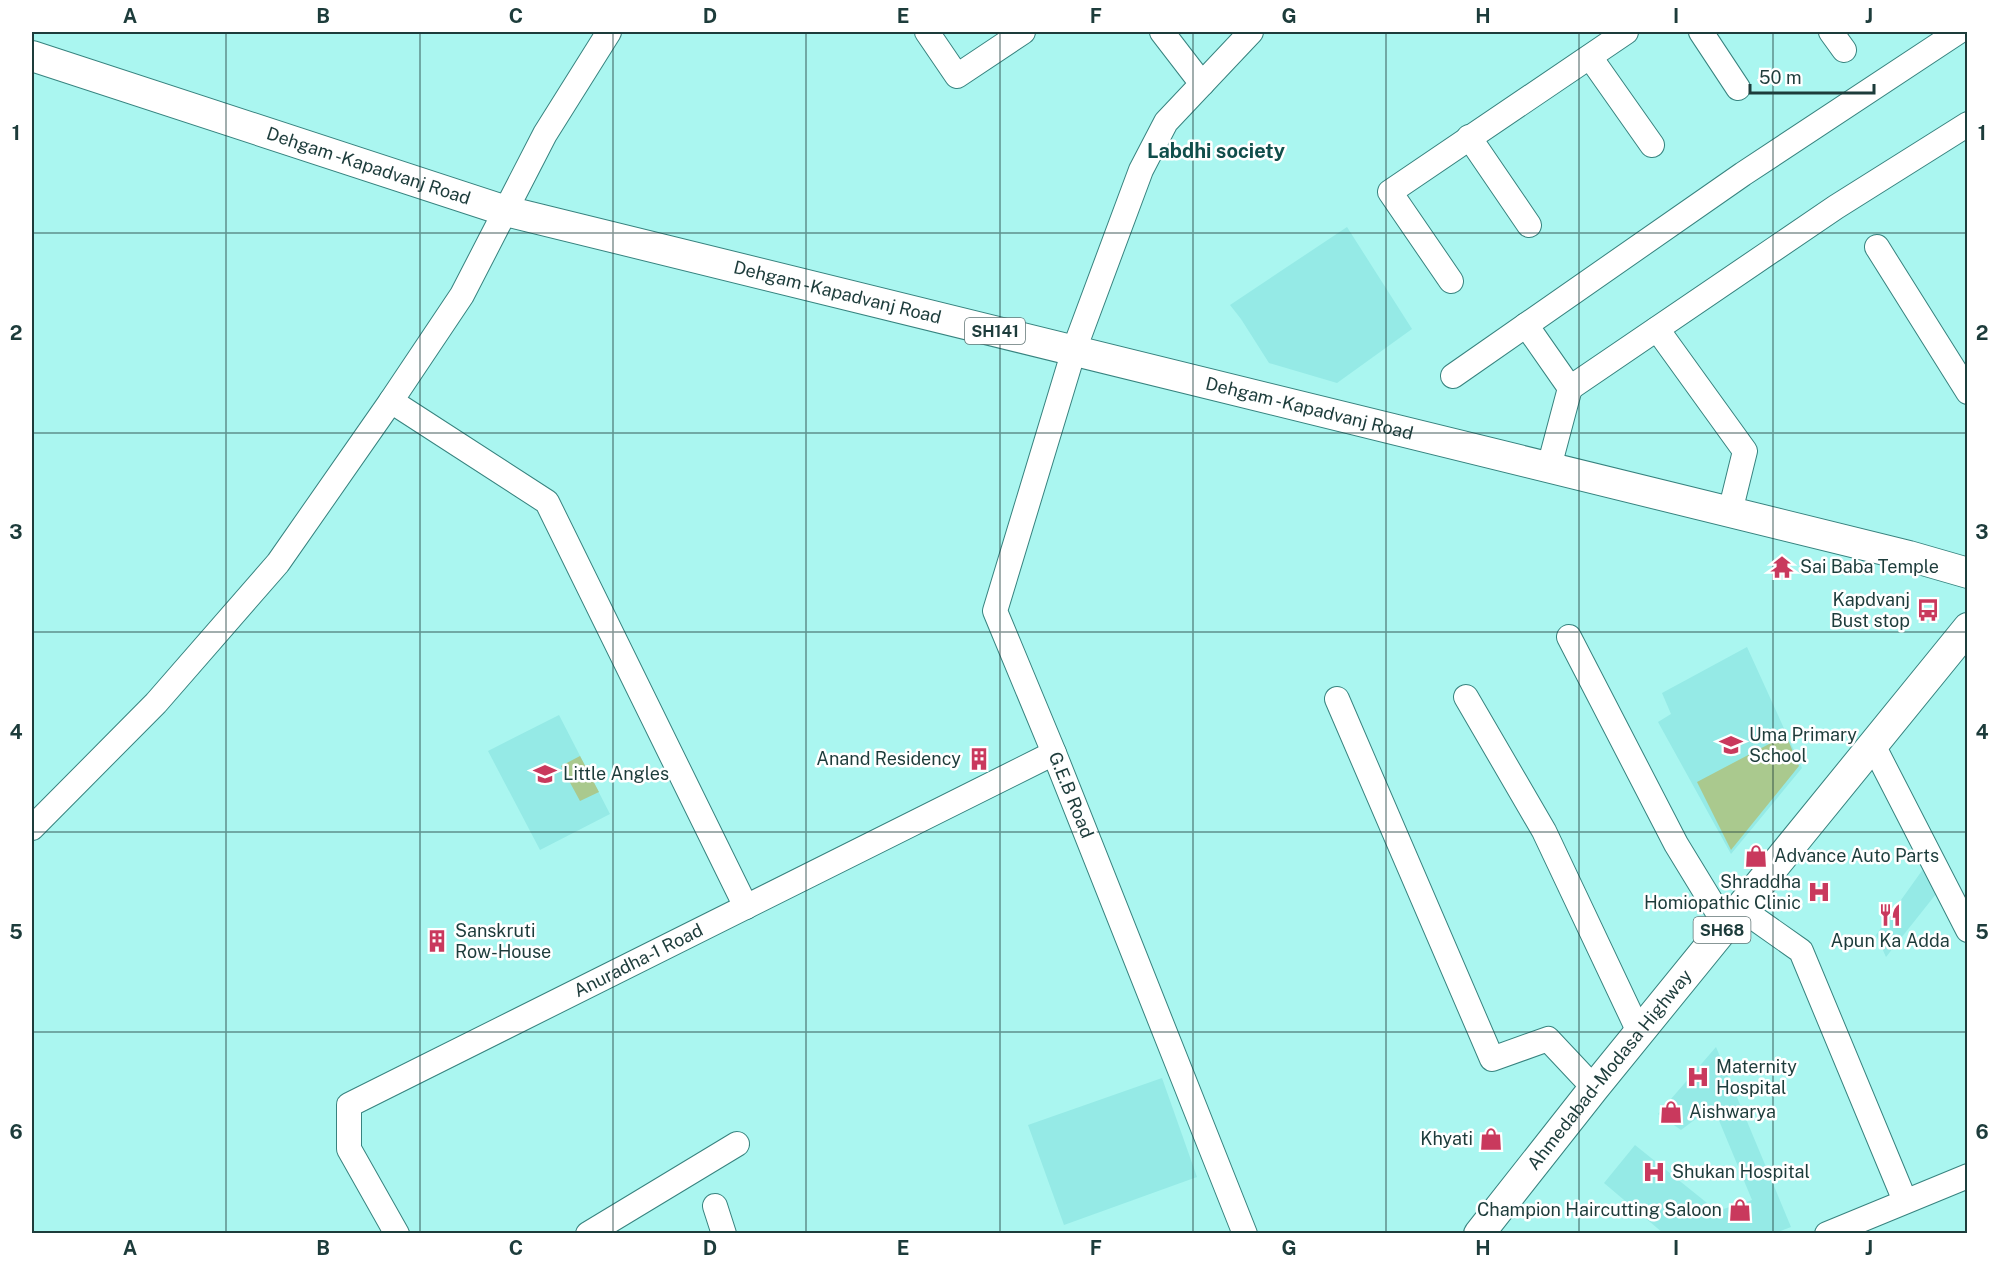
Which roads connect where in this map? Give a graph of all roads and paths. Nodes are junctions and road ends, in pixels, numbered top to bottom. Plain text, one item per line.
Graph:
1 (609, 32) edge
2 (927, 32) edge
3 (1023, 32) edge
4 (1162, 32) edge
5 (1251, 32) edge
6 (1626, 32) edge
7 (1701, 32) edge
8 (1958, 32) edge
9 (32, 56) edge
10 (1590, 57) junction
11 (1202, 84) junction
12 (1738, 88) dead end
13 (1968, 124) edge
14 (1469, 137) junction
15 (1652, 145) dead end
16 (506, 211) junction
17 (1529, 225) dead end
18 (1877, 247) dead end
19 (1451, 281) dead end
20 (1526, 325) junction
21 (1657, 329) junction
22 (1074, 350) junction
23 (1453, 376) dead end
24 (1570, 388) junction
25 (1968, 392) edge
26 (391, 401) junction
27 (1549, 467) junction
28 (1730, 512) junction
29 (1968, 573) edge
30 (1968, 628) edge
31 (1569, 637) dead end
32 (1466, 697) dead end
33 (1337, 699) dead end
34 (1873, 745) junction
35 (1054, 753) junction
36 (32, 828) edge
37 (746, 907) junction
38 (1733, 917) junction
39 (1968, 930) edge
40 (1639, 1032) junction
41 (1594, 1088) junction
42 (737, 1144) dead end
43 (1968, 1176) edge
44 (1905, 1201) junction
45 (715, 1206) dead end
46 (612, 1227) edge
47 (397, 1233) edge
48 (588, 1233) edge
49 (724, 1233) edge
50 (1245, 1233) edge
51 (1479, 1233) edge
52 (1827, 1233) edge

1 - 16 street
2 - 3 street
4 - 11 street
5 - 11 street, G.E.B Road
6 - 10 street
7 - 12 street
8 - 20 street
9 - 16 main road, Dehgam -Kapadvanj Road / SH141
10 - 14 street
10 - 15 street
11 - 22 street, G.E.B Road
13 - 21 street
14 - 17 street
14 - 19 street
16 - 22 main road, Dehgam -Kapadvanj Road / SH141
16 - 26 street
18 - 25 street
20 - 23 street
20 - 24 street
21 - 24 street
21 - 28 street
22 - 27 main road, Dehgam -Kapadvanj Road / SH141
22 - 35 street, G.E.B Road
24 - 27 street
26 - 36 street
26 - 37 street
27 - 28 main road, Dehgam -Kapadvanj Road / SH141
28 - 29 main road, Dehgam -Kapadvanj Road / SH141
30 - 34 main road, Ahmedabad-Modasa Highway / SH68
31 - 38 street
32 - 40 street
33 - 41 street
34 - 38 main road, Ahmedabad-Modasa Highway / SH68
34 - 39 street
35 - 37 street, Anuradha-1 Road
35 - 50 street, G.E.B Road
37 - 47 street, Anuradha-1 Road
38 - 40 main road, Ahmedabad-Modasa Highway / SH68
38 - 44 street
40 - 41 main road, Ahmedabad-Modasa Highway / SH68
41 - 51 main road, Ahmedabad-Modasa Highway / SH68
42 - 46 street
43 - 44 street
44 - 52 street
45 - 49 street
46 - 48 street

